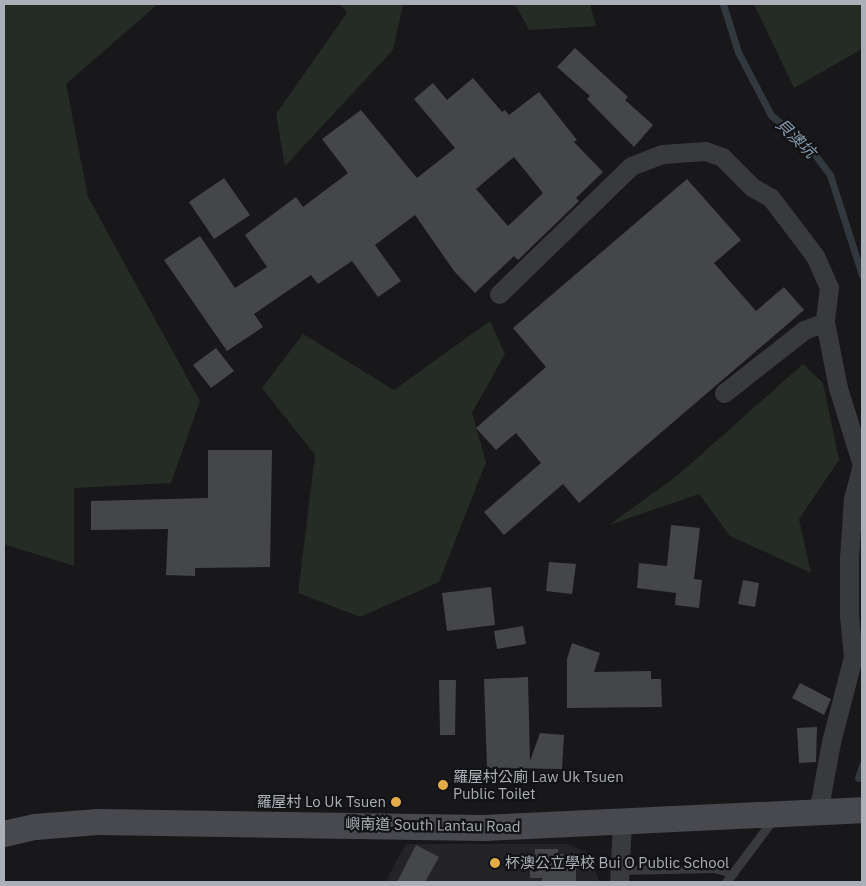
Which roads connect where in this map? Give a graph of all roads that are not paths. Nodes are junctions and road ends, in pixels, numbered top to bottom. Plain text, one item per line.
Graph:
1 (499, 294) dead end
2 (825, 322) junction
3 (724, 393) dead end
4 (862, 810) edge
5 (818, 813) junction
6 (775, 815) junction
7 (622, 823) junction
8 (4, 834) edge
9 (733, 873) junction
10 (619, 876) edge
11 (726, 882) edge

1 - 2 street
2 - 3 street
2 - 5 street
4 - 5 main road, 嶼南道 South Lantau Road
5 - 6 main road, 嶼南道 South Lantau Road
6 - 7 main road, 嶼南道 South Lantau Road
6 - 9 lane
7 - 8 main road, 嶼南道 South Lantau Road
7 - 10 street
9 - 10 lane
9 - 11 lane

